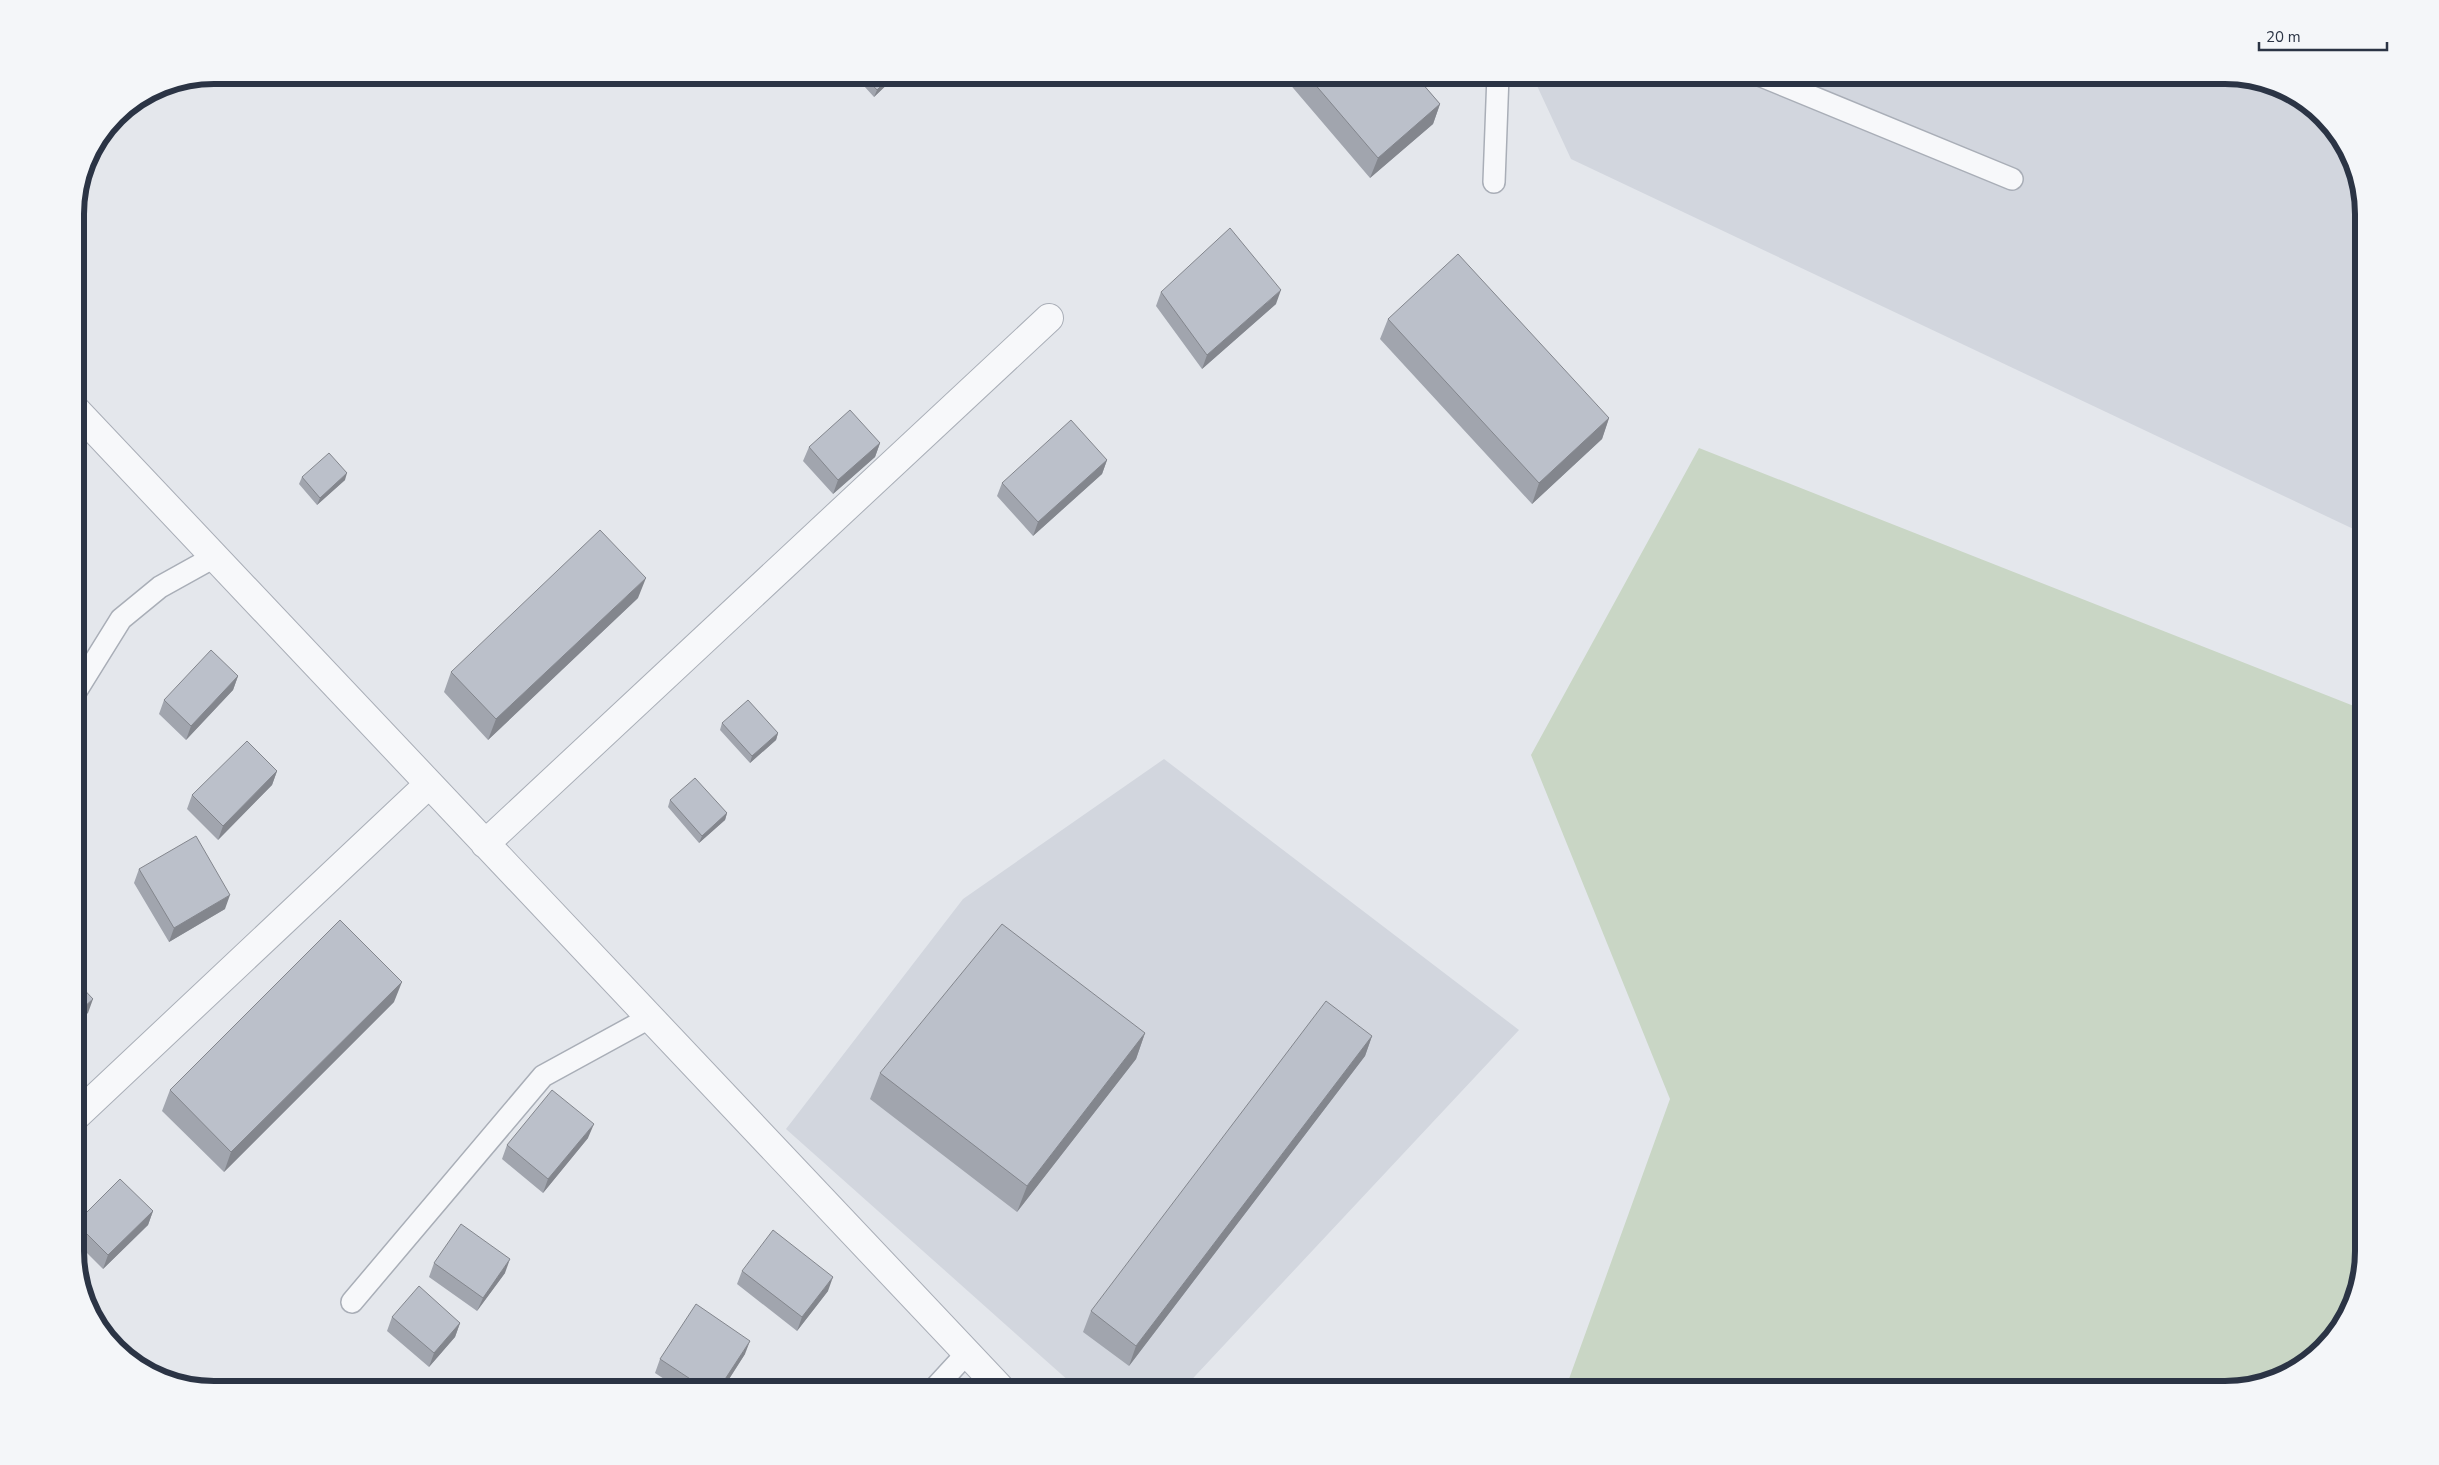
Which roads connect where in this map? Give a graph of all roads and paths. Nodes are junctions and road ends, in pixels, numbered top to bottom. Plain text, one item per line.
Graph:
1 (1498, 84) edge
2 (1781, 84) edge
3 (2012, 179) dead end
4 (1494, 182) dead end
5 (1049, 318) dead end
6 (84, 419) edge
7 (214, 557) junction
8 (84, 679) edge
9 (429, 784) junction
10 (485, 844) junction
11 (649, 1018) junction
12 (84, 1109) edge
13 (352, 1302) dead end
14 (967, 1353) junction
15 (941, 1381) edge
16 (993, 1381) edge

1 - 4 lane
2 - 3 lane
5 - 10 street
6 - 7 street
7 - 8 lane
7 - 9 street
9 - 10 street
9 - 12 street
10 - 11 street
11 - 13 lane
11 - 14 street
14 - 15 lane
14 - 16 street

